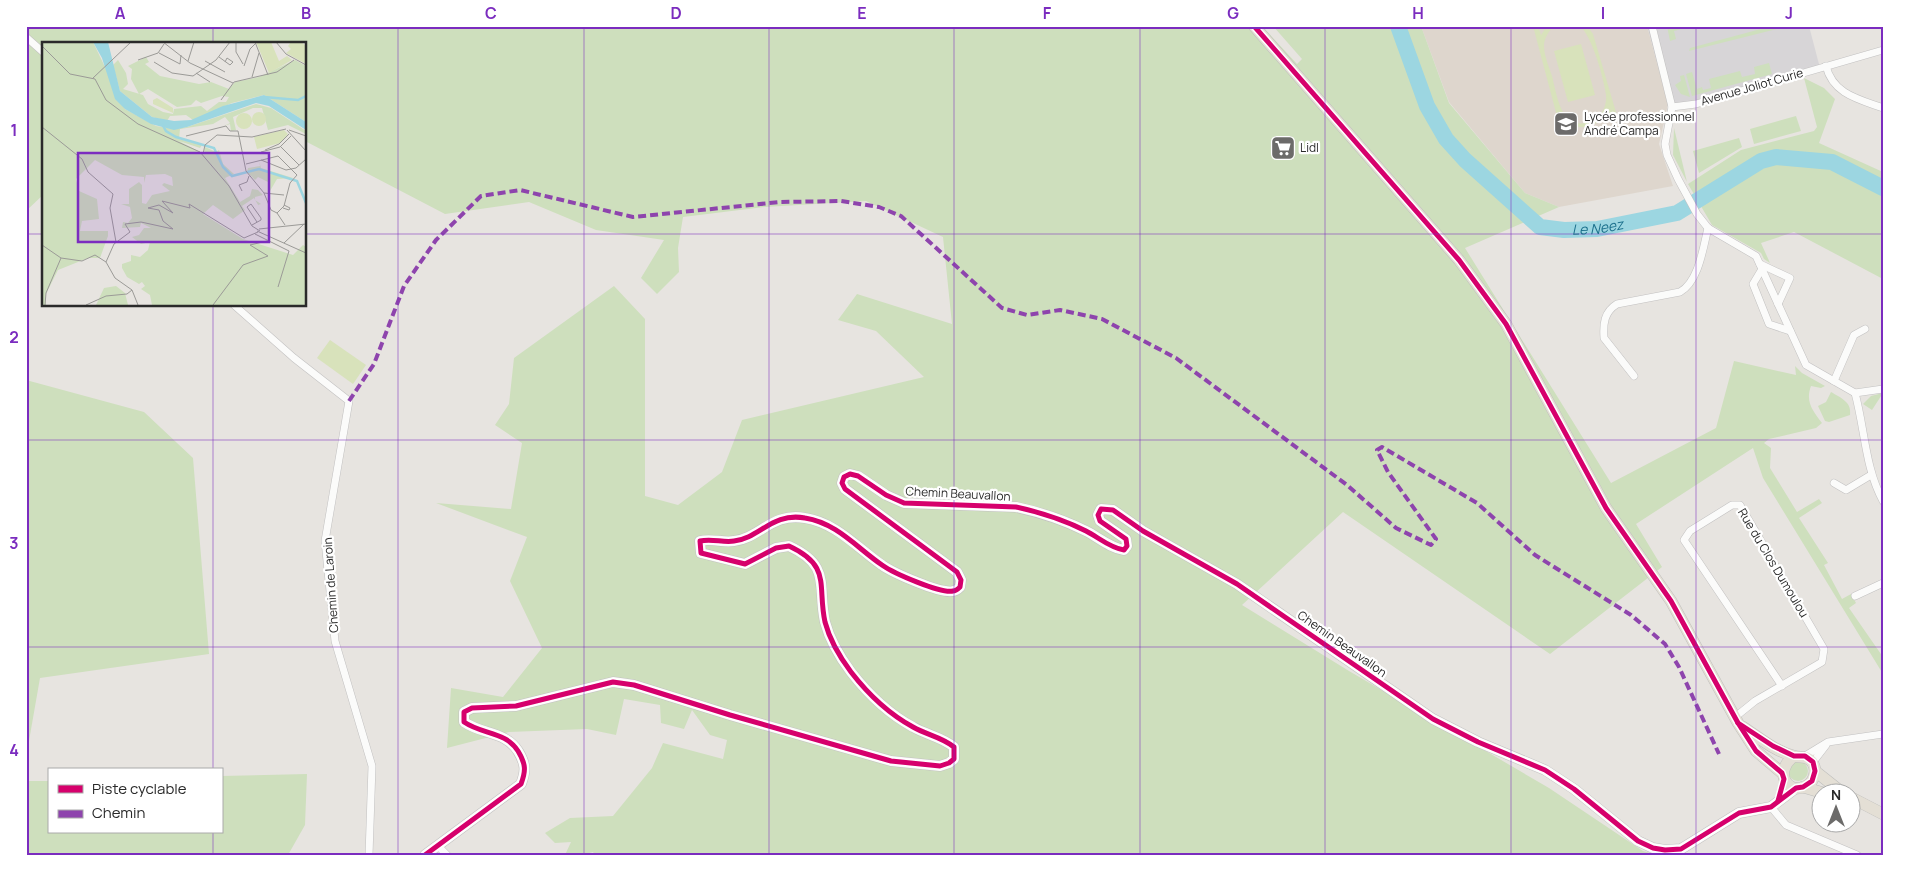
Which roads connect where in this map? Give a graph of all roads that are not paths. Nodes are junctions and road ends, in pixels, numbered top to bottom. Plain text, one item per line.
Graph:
1 (1652, 26) edge
2 (1256, 27) edge
3 (26, 37) edge
4 (1883, 50) edge
5 (42, 51) edge
6 (1826, 66) junction
7 (1672, 107) junction
8 (1883, 108) edge
9 (1708, 228) junction
10 (1761, 266) junction
11 (1778, 304) junction
12 (235, 306) edge
13 (1865, 329) dead end
14 (1790, 331) junction
15 (1634, 376) dead end
16 (1834, 381) junction
17 (1883, 389) edge
18 (1855, 393) junction
19 (1871, 475) junction
20 (1834, 483) dead end
21 (1883, 501) edge
22 (1883, 583) edge
23 (1855, 596) dead end
24 (1782, 686) junction
25 (1736, 721) junction
26 (1883, 734) edge
27 (1807, 761) junction
28 (1783, 776) junction
29 (1833, 784) edge
30 (1800, 788) junction
31 (1812, 791) edge
32 (1774, 805) junction
33 (1862, 805) edge
34 (1883, 814) edge
35 (438, 846) junction
36 (369, 855) edge
37 (425, 855) edge
38 (447, 855) edge
39 (1857, 855) edge

1 - 7 street
2 - 25 main road
3 - 5 street
4 - 6 street, Avenue Joliot Curie
6 - 7 street, Avenue Joliot Curie
6 - 8 street
7 - 9 street
9 - 10 street
9 - 15 street
10 - 11 street
10 - 11 street
10 - 14 street
11 - 14 street
12 - 36 street, Chemin de Laroin
13 - 16 street
14 - 16 street
16 - 18 street
17 - 18 street
18 - 19 street
19 - 20 street
19 - 21 street
22 - 23 street
24 - 24 street, Rue du Clos Dumoulou
24 - 25 street, Rue du Clos Dumoulou
25 - 27 main road
25 - 28 main road
26 - 27 street
27 - 28 main road
27 - 29 main road
27 - 30 main road
28 - 30 main road
28 - 32 street
30 - 31 main road
30 - 32 street, Chemin Beauvallon
32 - 35 street, Chemin Beauvallon
32 - 39 street
33 - 34 main road
35 - 37 street, Chemin Beauvallon
35 - 38 street

